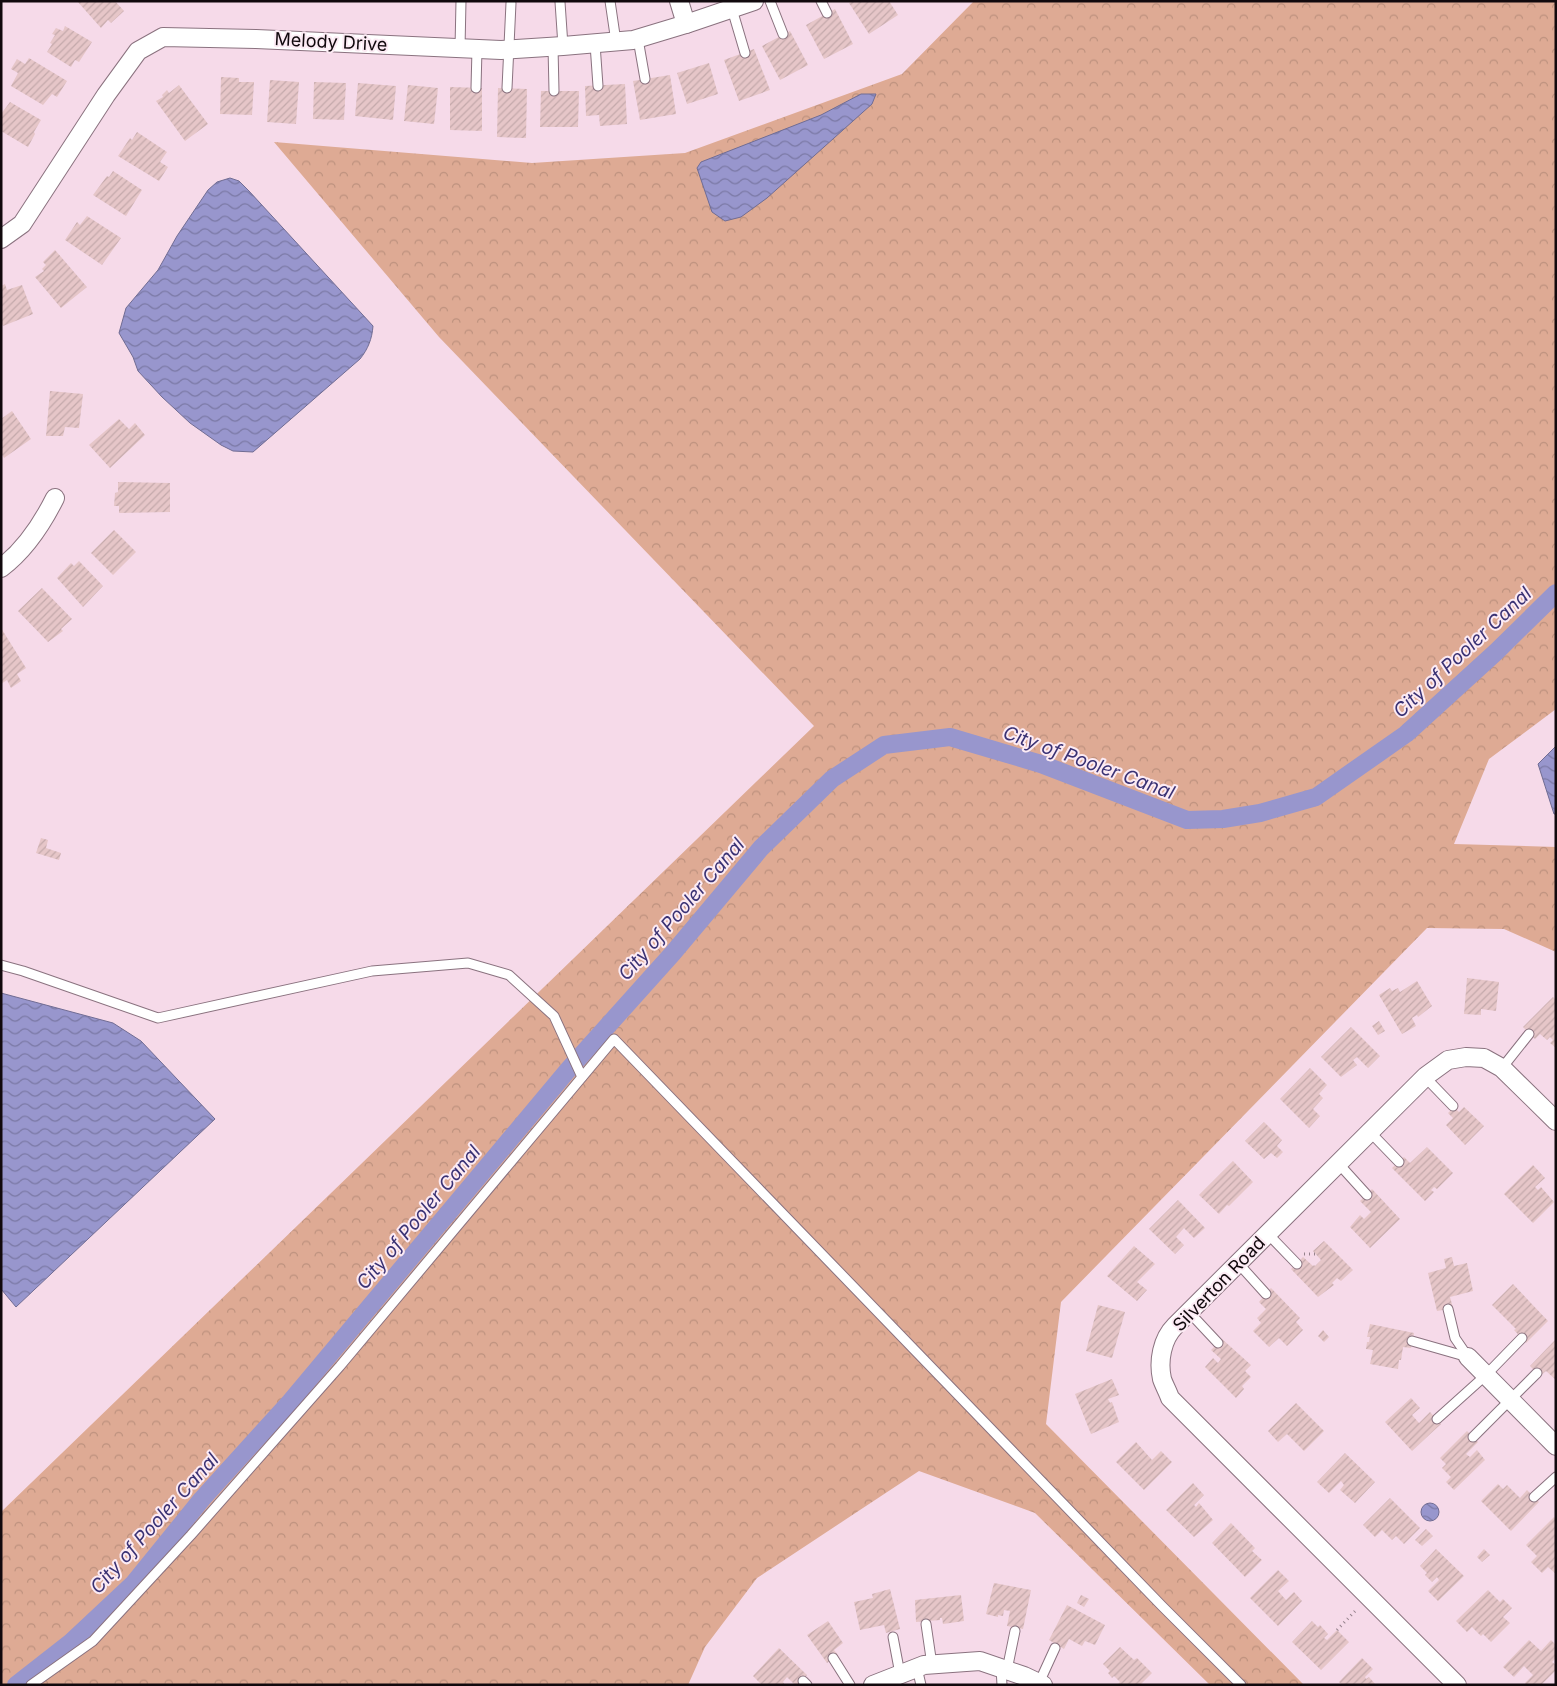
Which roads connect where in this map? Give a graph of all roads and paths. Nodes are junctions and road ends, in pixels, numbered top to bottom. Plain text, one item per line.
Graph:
1 (461, 1) edge
2 (610, 1) edge
3 (679, 1) edge
4 (770, 1) edge
5 (821, 1) edge
6 (560, 2) edge
7 (511, 3) dead end
8 (744, 4) edge
9 (827, 13) dead end
10 (686, 24) junction
11 (784, 34) dead end
12 (638, 39) junction
13 (616, 42) junction
14 (595, 44) junction
15 (558, 47) junction
16 (468, 48) junction
17 (509, 49) junction
18 (745, 53) dead end
19 (645, 79) dead end
20 (598, 86) dead end
21 (476, 88) dead end
22 (506, 88) dead end
23 (554, 91) dead end
24 (1, 239) edge
25 (55, 498) dead end
26 (1, 568) edge
27 (1, 965) edge
28 (1529, 1034) dead end
29 (1502, 1068) junction
30 (582, 1076) junction
31 (1425, 1077) junction
32 (1453, 1106) dead end
33 (1556, 1121) edge
34 (1370, 1132) junction
35 (1399, 1162) dead end
36 (1338, 1163) junction
37 (1367, 1194) dead end
38 (1268, 1234) junction
39 (1238, 1263) junction
40 (1297, 1264) dead end
41 (1266, 1294) dead end
42 (1448, 1309) dead end
43 (1189, 1312) junction
44 (1522, 1338) dead end
45 (1412, 1341) dead end
46 (1218, 1343) dead end
47 (1468, 1357) junction
48 (1537, 1373) dead end
49 (1486, 1375) junction
50 (1510, 1400) junction
51 (1437, 1419) dead end
52 (1473, 1436) dead end
53 (1556, 1446) edge
54 (1556, 1477) edge
55 (1534, 1497) dead end
56 (1369, 1597) junction
57 (926, 1624) dead end
58 (1337, 1630) dead end
59 (1015, 1631) dead end
60 (892, 1637) dead end
61 (1056, 1648) dead end
62 (833, 1658) dead end
63 (923, 1672) edge
64 (900, 1674) junction
65 (1004, 1674) edge
66 (1041, 1684) edge
67 (30, 1685) edge
68 (850, 1685) edge
69 (873, 1685) edge
70 (1241, 1685) edge
71 (1457, 1685) edge

1 - 16 lane
2 - 13 lane
3 - 10 street
4 - 11 lane
5 - 9 lane
6 - 15 lane
7 - 17 lane
8 - 10 street, Melody Drive
8 - 18 lane
10 - 12 street, Melody Drive
12 - 13 street, Melody Drive
12 - 19 lane
13 - 14 street, Melody Drive
14 - 15 street, Melody Drive
14 - 20 lane
15 - 17 street, Melody Drive
15 - 23 lane
16 - 17 street, Melody Drive
16 - 21 lane
16 - 24 street, Melody Drive
17 - 22 lane
25 - 26 street
27 - 30 lane
28 - 29 lane
29 - 31 street, Silverton Road
29 - 33 street, Silverton Road
30 - 67 lane
30 - 70 lane
31 - 32 lane
31 - 34 street, Silverton Road
34 - 35 lane
34 - 36 street, Silverton Road
36 - 37 lane
36 - 38 street, Silverton Road
38 - 39 street, Silverton Road
38 - 40 lane
39 - 41 lane
39 - 43 street, Silverton Road
42 - 47 lane
43 - 46 lane
43 - 56 street, Silverton Road
44 - 49 lane
45 - 47 lane
47 - 49 street
48 - 50 lane
49 - 50 street
49 - 51 lane
50 - 52 lane
50 - 53 street
54 - 55 lane
56 - 58 path
56 - 71 street, Silverton Road
57 - 63 lane
59 - 65 lane
60 - 64 lane
61 - 66 lane
62 - 68 lane
63 - 64 street
63 - 65 street
64 - 69 street
65 - 66 street

